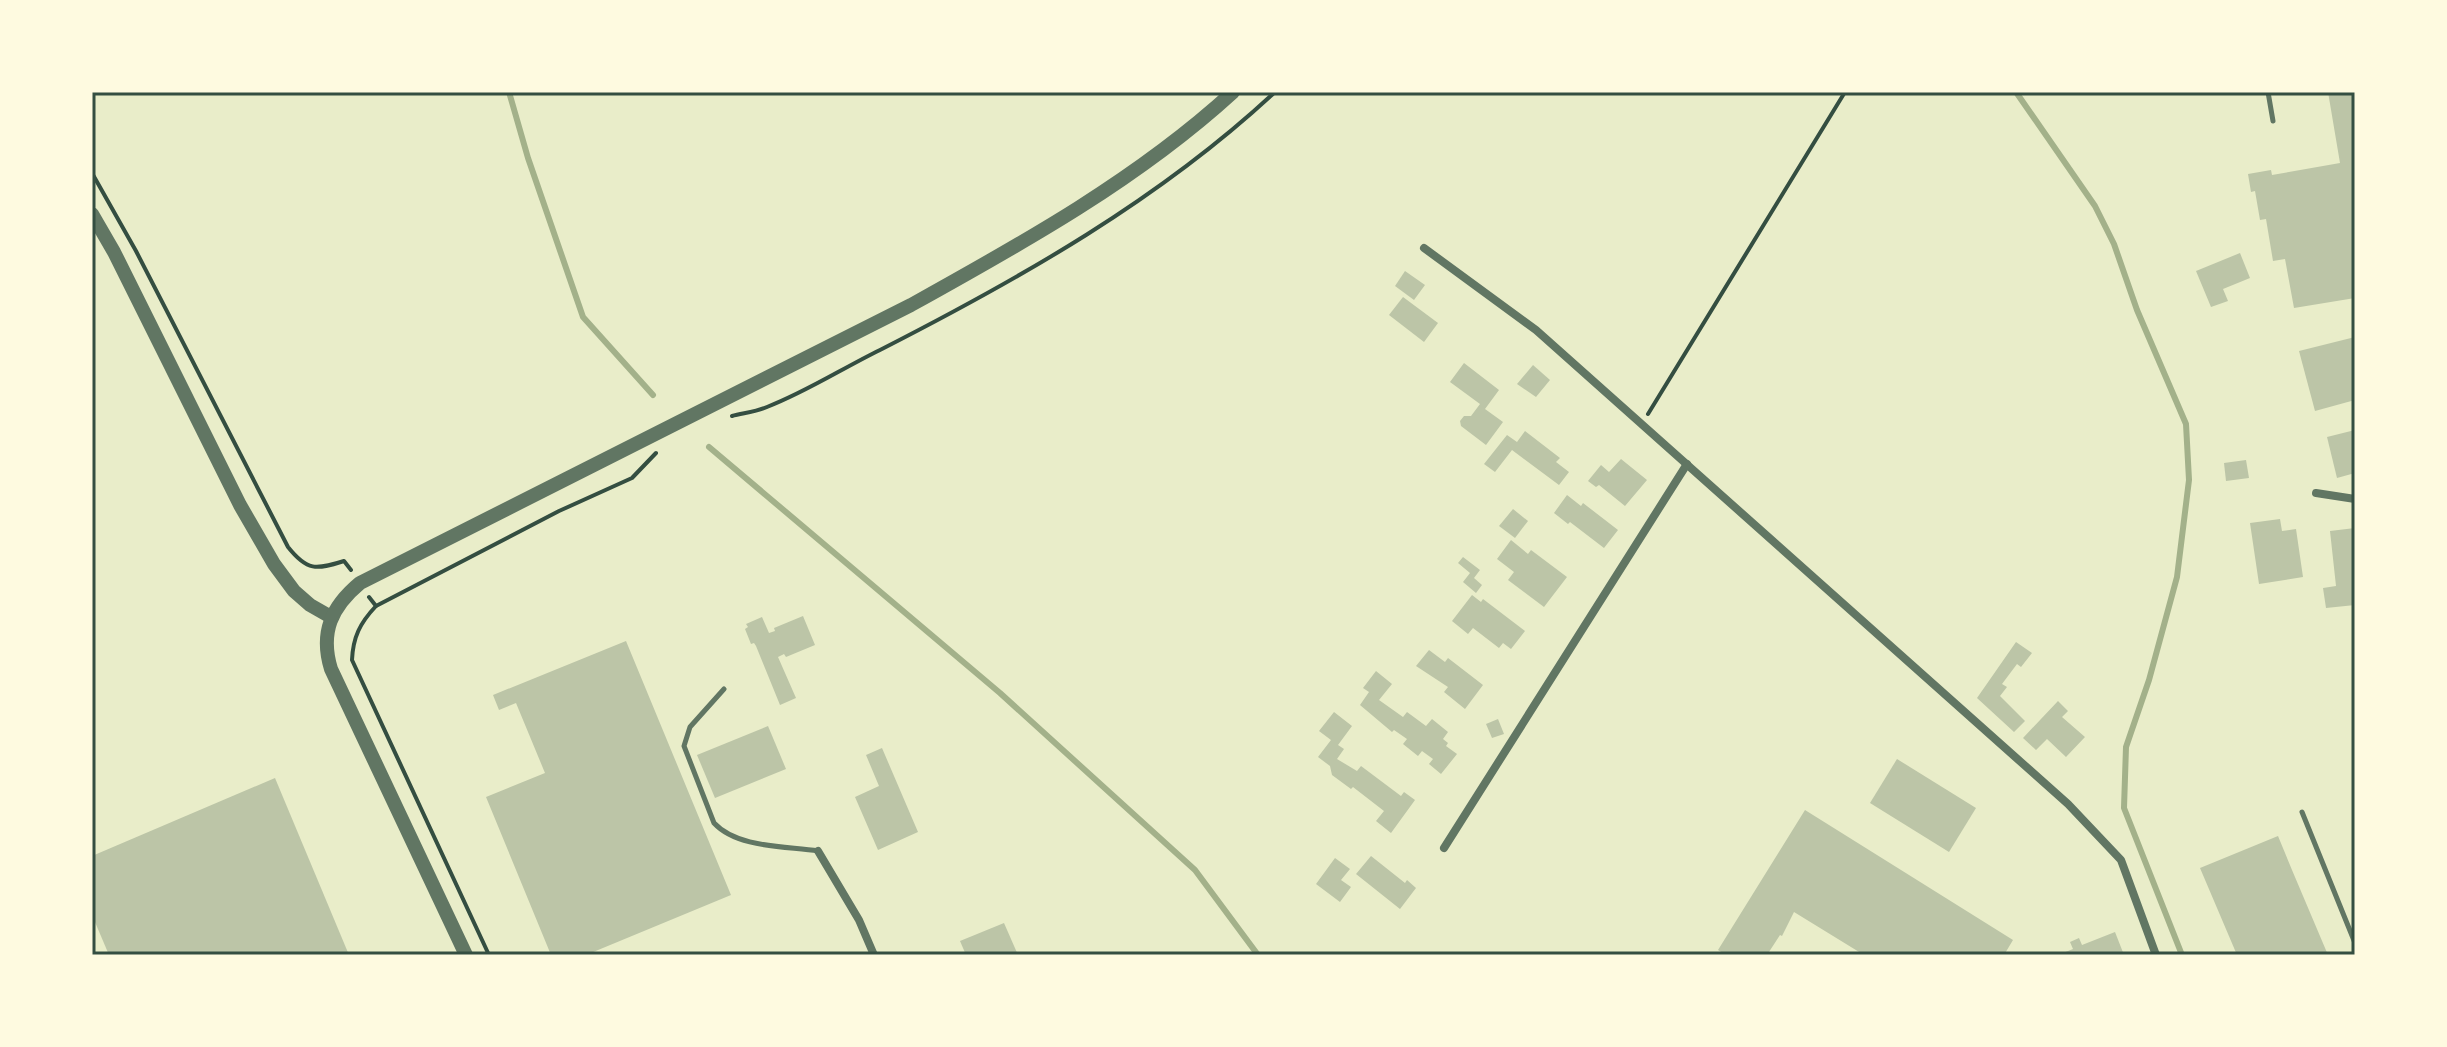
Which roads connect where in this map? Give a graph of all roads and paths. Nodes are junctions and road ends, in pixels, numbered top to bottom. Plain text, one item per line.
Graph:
1 (1233, 92) edge
2 (1845, 92) edge
3 (2268, 92) edge
4 (2273, 121) dead end
5 (92, 173) edge
6 (92, 214) edge
7 (1424, 248) dead end
8 (1641, 422) junction
9 (1687, 464) junction
10 (2316, 493) dead end
11 (2355, 499) edge
12 (288, 547) dead end
13 (331, 617) junction
14 (352, 660) dead end
15 (724, 689) dead end
16 (2302, 812) dead end
17 (1444, 848) dead end
18 (818, 851) joint
19 (2355, 943) edge
20 (466, 955) edge
21 (489, 955) edge
22 (874, 955) edge
23 (2156, 955) edge

1 - 13 street
2 - 8 path
3 - 4 lane
5 - 12 path
6 - 13 street
7 - 8 street
8 - 9 street
9 - 17 street
9 - 23 street
10 - 11 street
13 - 20 street
14 - 21 path
15 - 18 lane
16 - 19 lane
18 - 22 street

